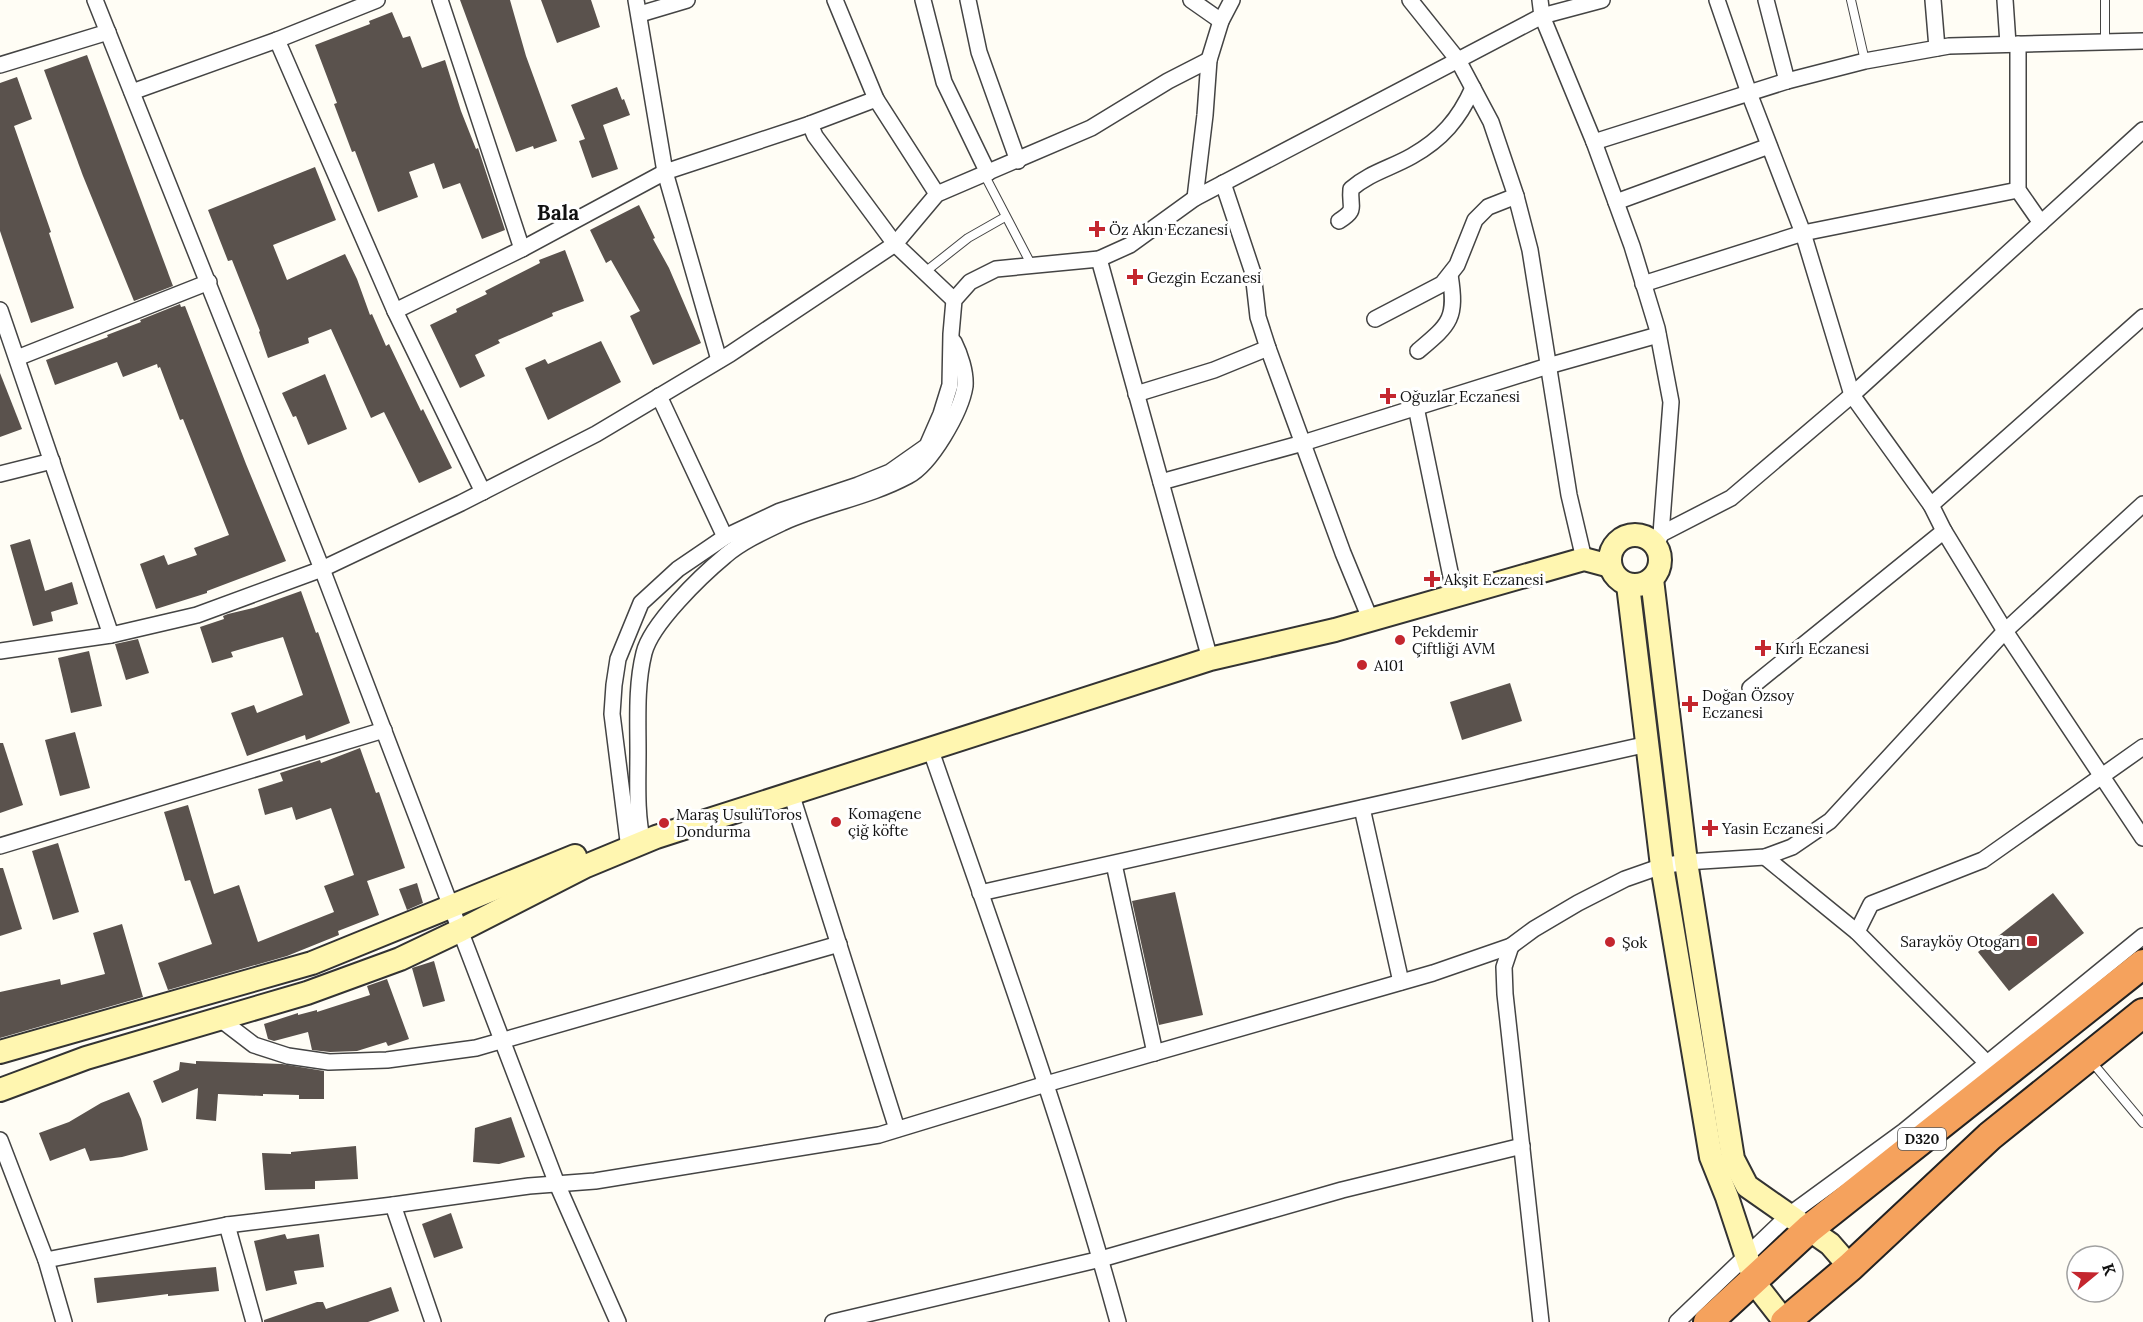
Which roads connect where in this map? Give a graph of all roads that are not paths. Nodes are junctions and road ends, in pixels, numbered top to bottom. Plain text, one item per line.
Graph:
1 (95, 0) edge
2 (376, 0) edge
3 (440, 0) edge
4 (687, 0) edge
5 (835, 0) edge
6 (923, 0) edge
7 (968, 0) edge
8 (1191, 0) edge
9 (1232, 0) edge
10 (1410, 0) edge
11 (1602, 0) edge
12 (1717, 0) edge
13 (1766, 0) edge
14 (1851, 0) edge
15 (1933, 0) edge
16 (2005, 0) edge
17 (2105, 0) edge
18 (638, 7) edge
19 (1541, 8) edge
20 (1221, 21) junction
21 (108, 32) junction
22 (277, 40) junction
23 (2143, 41) edge
24 (2105, 42) junction
25 (2013, 44) junction
26 (1937, 48) junction
27 (1209, 60) junction
28 (1458, 60) junction
29 (1864, 61) junction
30 (0, 65) edge
31 (1787, 81) junction
32 (1473, 88) junction
33 (132, 93) junction
34 (1749, 93) junction
35 (876, 99) junction
36 (810, 124) junction
37 (2143, 130) edge
38 (1594, 142) junction
39 (1769, 146) junction
40 (1018, 161) junction
41 (665, 172) junction
42 (986, 174) junction
43 (1223, 183) junction
44 (2018, 190) junction
45 (937, 194) junction
46 (1516, 196) junction
47 (1195, 198) junction
48 (1616, 202) junction
49 (1005, 217) junction
50 (1339, 221) dead end
51 (2041, 223) junction
52 (1803, 233) junction
53 (895, 244) junction
54 (522, 249) junction
55 (1099, 259) junction
56 (1032, 266) junction
57 (925, 272) junction
58 (1450, 275) junction
59 (209, 282) junction
60 (1643, 284) junction
61 (954, 300) junction
62 (0, 310) edge
63 (395, 311) junction
64 (2143, 317) edge
65 (1375, 319) dead end
66 (951, 334) junction
67 (1658, 335) junction
68 (1268, 348) junction
69 (1418, 351) dead end
70 (17, 358) junction
71 (719, 360) junction
72 (1548, 366) junction
73 (1136, 394) junction
74 (1852, 395) junction
75 (659, 396) junction
76 (1416, 407) junction
77 (1303, 443) junction
78 (52, 461) junction
79 (0, 474) edge
80 (1161, 482) junction
81 (483, 492) junction
82 (2143, 504) edge
83 (1931, 505) junction
84 (1944, 531) junction
85 (725, 537) junction
86 (1658, 540) junction
87 (1584, 559) junction
88 (1610, 566) junction
89 (322, 569) junction
90 (1652, 579) junction
91 (1628, 585) junction
92 (1455, 596) junction
93 (1371, 621) junction
94 (2005, 632) junction
95 (111, 635) junction
96 (0, 651) edge
97 (1209, 659) junction
98 (1750, 688) dead end
99 (384, 730) junction
100 (1648, 744) junction
101 (2143, 747) edge
102 (930, 748) junction
103 (2102, 775) junction
104 (791, 793) junction
105 (1362, 808) junction
106 (2143, 838) edge
107 (639, 840) junction
108 (0, 846) edge
109 (1765, 857) junction
110 (1686, 862) junction
111 (1114, 864) junction
112 (1662, 866) junction
113 (980, 894) junction
114 (452, 908) junction
115 (461, 930) junction
116 (1857, 932) junction
117 (2143, 936) edge
118 (839, 944) junction
119 (1511, 946) junction
120 (2143, 964) edge
121 (1401, 982) junction
122 (2143, 1013) edge
123 (220, 1019) junction
124 (502, 1039) junction
125 (0, 1052) edge
126 (1155, 1053) junction
127 (2088, 1057) junction
128 (1987, 1063) junction
129 (1046, 1084) junction
130 (0, 1090) edge
131 (2143, 1123) edge
132 (897, 1129) junction
133 (0, 1140) edge
134 (1522, 1146) junction
135 (557, 1184) junction
136 (393, 1205) junction
137 (1799, 1222) junction
138 (227, 1225) junction
139 (1101, 1259) junction
140 (46, 1260) junction
141 (1750, 1267) junction
142 (1850, 1267) junction
143 (1795, 1318) edge
144 (64, 1322) edge
145 (254, 1322) edge
146 (433, 1322) edge
147 (618, 1322) edge
148 (833, 1322) edge
149 (1118, 1322) edge
150 (1541, 1322) edge
151 (1677, 1322) edge
152 (1708, 1322) edge

1 - 21 street
2 - 22 street
3 - 54 street
4 - 18 street
5 - 35 street
6 - 42 street
7 - 40 street
8 - 20 street
9 - 20 street
10 - 28 street
11 - 19 street
12 - 34 street
13 - 31 street
14 - 29 lane
15 - 26 street
16 - 25 street
17 - 24 lane
18 - 41 street
19 - 28 street
19 - 38 street
20 - 27 street
21 - 30 street
21 - 33 street
22 - 33 street
22 - 63 street
23 - 24 street
24 - 25 street
25 - 26 street
25 - 44 street
26 - 29 street
27 - 40 street
27 - 47 street
28 - 32 street
28 - 43 street
29 - 31 street
31 - 34 street
32 - 46 street
32 - 50 street
33 - 59 street
34 - 38 street
34 - 39 street
35 - 36 street
35 - 45 street
36 - 41 street
36 - 53 street
37 - 51 street
38 - 48 street
39 - 48 street
39 - 52 street
40 - 42 street
41 - 54 street
41 - 71 street
42 - 45 street
42 - 49 lane
43 - 47 street
43 - 68 street
44 - 51 street
44 - 52 street
45 - 53 street
46 - 58 street
46 - 72 street
47 - 55 street
48 - 60 street
49 - 56 lane
49 - 57 lane
51 - 74 street
52 - 60 street
52 - 74 street
53 - 57 street
53 - 71 street
54 - 63 street
55 - 56 street
55 - 73 street
56 - 61 street
57 - 61 street
58 - 65 street
58 - 69 street
59 - 70 street
59 - 89 street
60 - 67 street
61 - 66 street
62 - 70 street
63 - 81 street
64 - 83 street
66 - 85 street
66 - 107 street
67 - 72 street
67 - 86 street
68 - 73 street
68 - 77 street
70 - 78 street
71 - 75 street
72 - 76 street
72 - 87 street
73 - 80 street
74 - 83 street
74 - 86 street
75 - 81 street
75 - 85 street
76 - 77 street
76 - 92 street
77 - 80 street
77 - 93 street
78 - 79 street
78 - 95 street
80 - 97 street
81 - 89 street
82 - 94 street
83 - 84 street
84 - 94 street
84 - 98 street
85 - 107 street
86 - 88 street
86 - 90 street
87 - 88 street
87 - 92 street
88 - 91 street
89 - 95 street
89 - 99 street
90 - 91 street
90 - 110 street
91 - 100 street
92 - 93 street
93 - 97 street
94 - 103 street
94 - 109 street
95 - 96 street
97 - 102 street
99 - 108 street
99 - 114 street
100 - 105 street
100 - 112 street
101 - 103 street
102 - 104 street
102 - 113 street
103 - 106 street
103 - 116 street
104 - 107 street
104 - 118 street
105 - 111 street
105 - 121 street
107 - 114 street
107 - 115 street
109 - 110 street
109 - 116 street
110 - 112 street
110 - 137 street
111 - 113 street
111 - 126 street
112 - 119 street
112 - 141 street
113 - 129 street
114 - 115 street
114 - 125 street
115 - 123 street
115 - 124 street
116 - 128 street
117 - 128 street
118 - 124 street
118 - 132 street
119 - 121 street
119 - 134 street
120 - 137 highway, D320
121 - 126 street
122 - 127 highway, D320
123 - 124 street
123 - 130 street
124 - 135 street
126 - 129 street
127 - 131 lane
127 - 142 highway, D320
128 - 137 street
129 - 132 street
129 - 139 street
132 - 135 street
133 - 140 street
134 - 139 street
134 - 150 street
135 - 136 street
135 - 147 street
136 - 138 street
136 - 146 street
137 - 141 highway, D320
137 - 142 street
138 - 140 street
138 - 145 street
139 - 148 street
139 - 149 street
140 - 144 street
141 - 143 street
141 - 151 street
141 - 152 highway, D320
142 - 143 highway, D320

